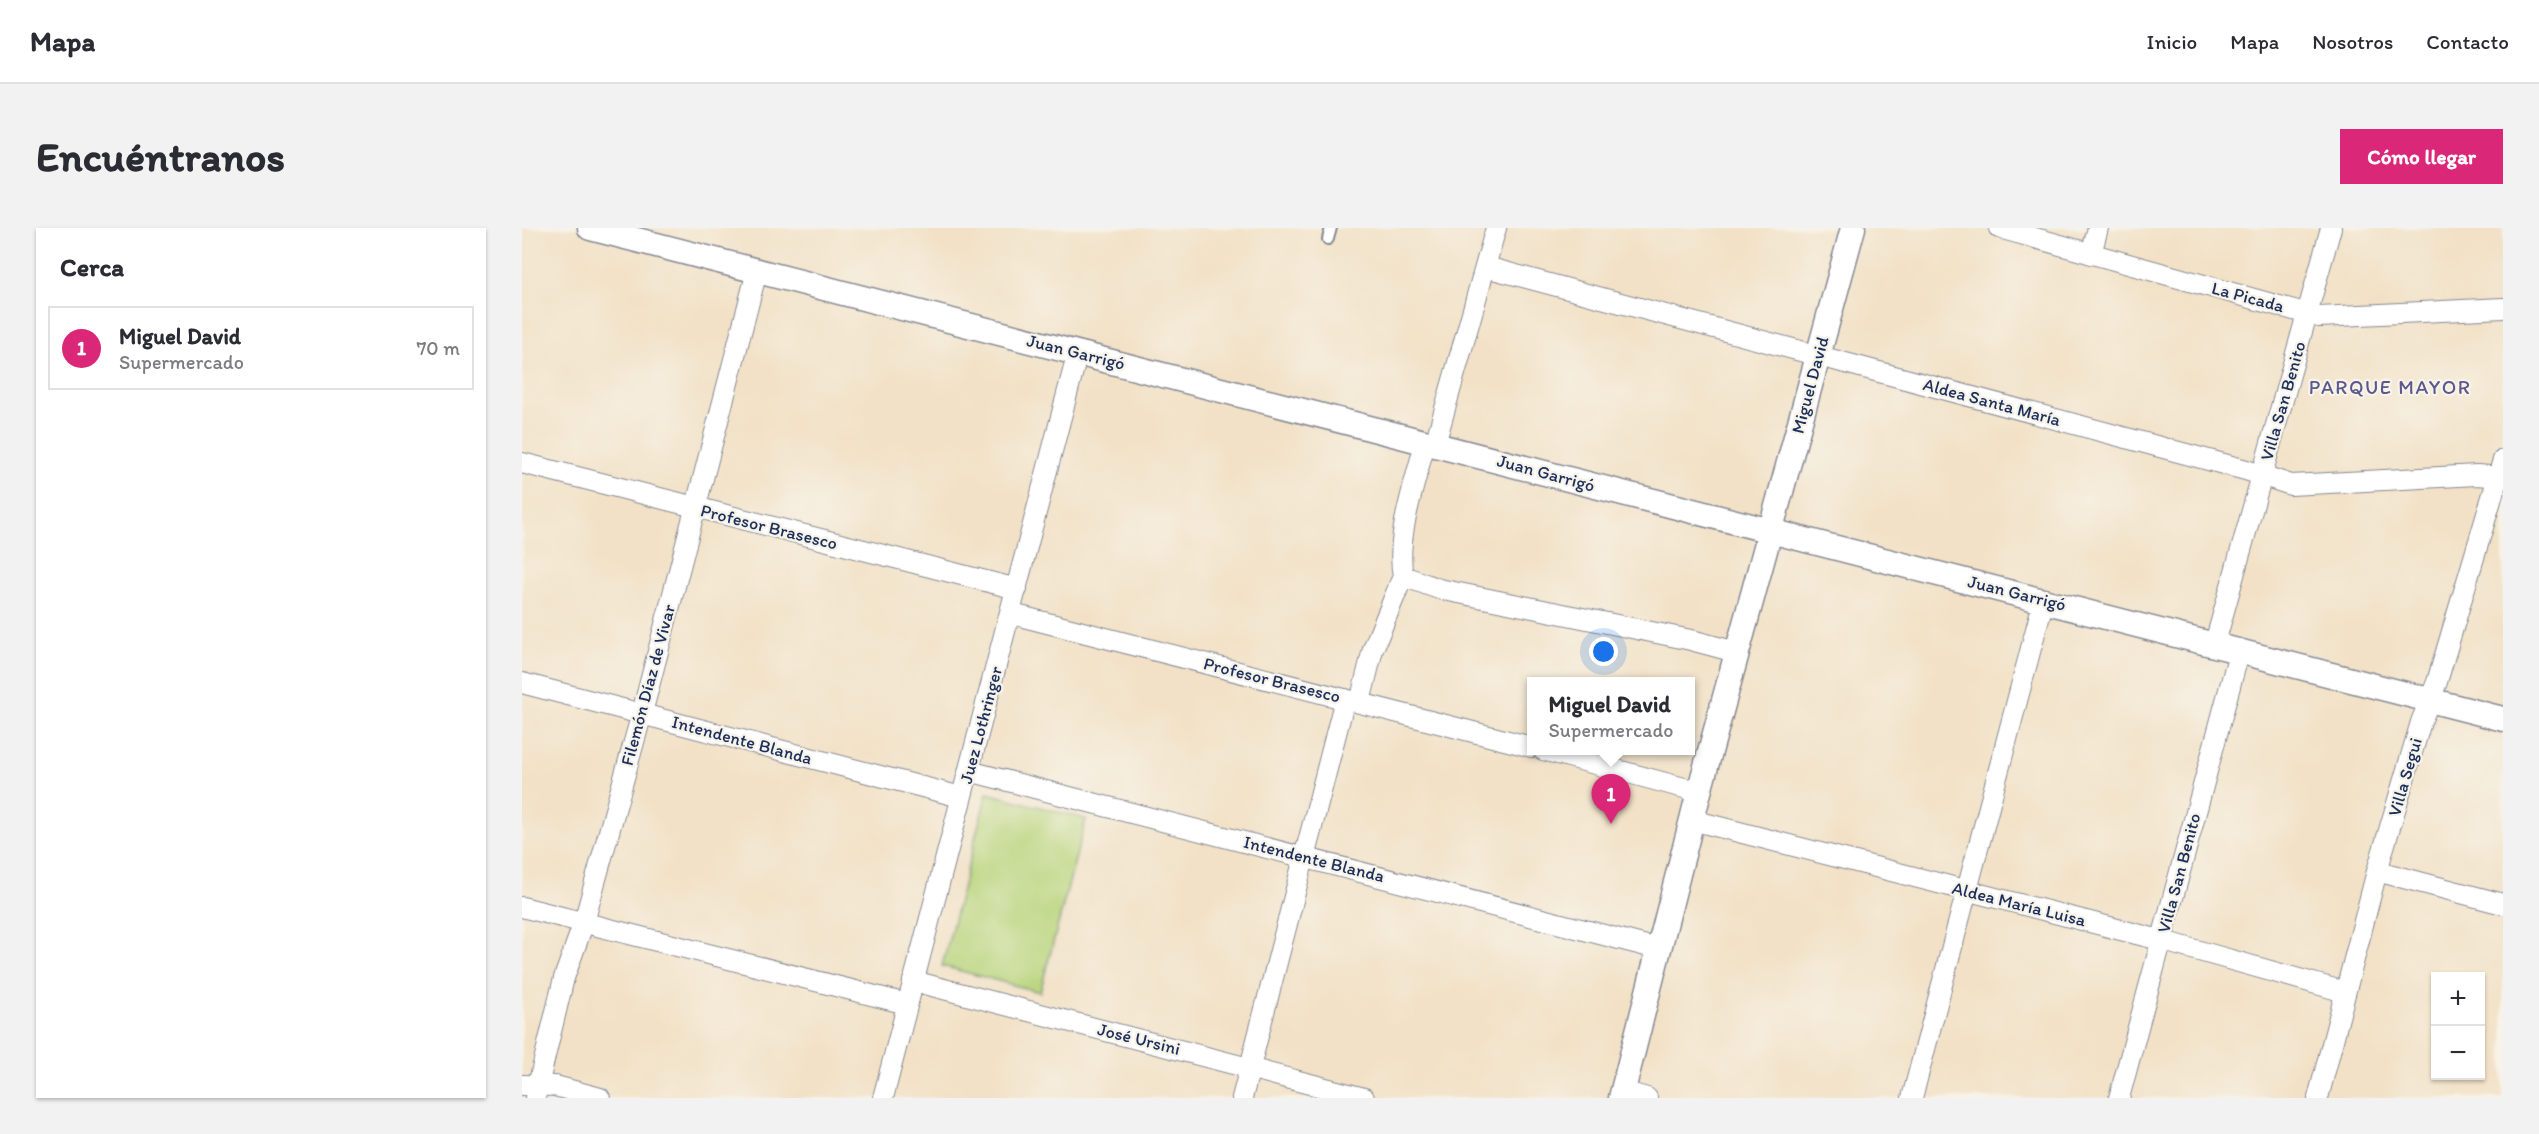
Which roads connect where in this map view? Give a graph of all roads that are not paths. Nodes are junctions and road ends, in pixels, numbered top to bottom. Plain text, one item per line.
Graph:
1 (590, 228) edge
2 (1497, 228) edge
3 (1853, 228) edge
4 (1999, 228) edge
5 (2098, 228) edge
6 (2331, 228) edge
7 (2091, 254) junction
8 (1486, 267) junction
9 (757, 271) junction
10 (2503, 308) edge
11 (2308, 314) junction
12 (1078, 352) junction
13 (1818, 356) junction
14 (1430, 443) junction
15 (522, 463) edge
16 (2502, 471) edge
17 (2263, 475) junction
18 (694, 508) junction
19 (1770, 531) junction
20 (1403, 576) junction
21 (1017, 589) junction
22 (2044, 599) junction
23 (1012, 614) junction
24 (2215, 643) junction
25 (2241, 649) junction
26 (1736, 652) junction
27 (522, 683) edge
28 (2431, 699) junction
29 (1352, 700) junction
30 (642, 713) junction
31 (2503, 719) edge
32 (1527, 746) edge
33 (1562, 755) edge
34 (969, 771) junction
35 (1699, 792) junction
36 (961, 797) junction
37 (1692, 819) junction
38 (1304, 856) junction
39 (2377, 871) junction
40 (1967, 890) junction
41 (2503, 904) edge
42 (522, 907) edge
43 (584, 922) junction
44 (2160, 940) junction
45 (1659, 949) junction
46 (913, 981) junction
47 (2345, 992) junction
48 (907, 1004) junction
49 (1250, 1067) junction
50 (532, 1090) edge
51 (1621, 1095) edge
52 (600, 1098) edge
53 (883, 1098) edge
54 (1242, 1098) edge
55 (1364, 1098) edge
56 (1647, 1098) edge
57 (1912, 1098) edge
58 (2119, 1098) edge
59 (2318, 1098) edge

1 - 9 street, Juan Garrigó
2 - 8 street
3 - 13 street, Miguel David
4 - 7 street, La Picada
5 - 7 street
6 - 11 street, Villa San Benito
7 - 11 street, La Picada
8 - 13 street, Aldea Santa María
8 - 14 street
9 - 12 street, Juan Garrigó
9 - 18 street, Filemón Díaz de Vivar
10 - 11 street, La Picada
11 - 17 street, Villa San Benito
12 - 14 street, Juan Garrigó
12 - 21 street, Juez Lothringer
13 - 17 street, Aldea Santa María
13 - 19 street, Miguel David
14 - 19 street, Juan Garrigó
14 - 20 street
15 - 18 street, Profesor Brasesco
16 - 17 street, Aldea Santa María
16 - 28 street, Villa Segui
17 - 24 street, Villa San Benito
18 - 21 street, Profesor Brasesco
18 - 30 street, Filemón Díaz de Vivar
19 - 22 street, Juan Garrigó
19 - 26 street, Miguel David
20 - 26 street
20 - 29 street
21 - 23 street, Juez Lothringer
22 - 24 street, Juan Garrigó
22 - 40 street
23 - 29 street, Profesor Brasesco
23 - 34 street, Juez Lothringer
24 - 25 street, Juan Garrigó
25 - 28 street, Juan Garrigó
25 - 44 street, Villa San Benito
26 - 35 street, Miguel David
27 - 30 street, Intendente Blanda
28 - 31 street, Juan Garrigó
28 - 39 street, Villa Segui
29 - 32 street, Profesor Brasesco
29 - 38 street
30 - 36 street, Intendente Blanda
30 - 43 street, Filemón Díaz de Vivar
33 - 35 street
34 - 36 street, Juez Lothringer
34 - 38 street, Intendente Blanda
35 - 37 street, Miguel David
36 - 46 street, Juez Lothringer
37 - 40 street, Aldea María Luisa
37 - 45 street, Miguel David
38 - 45 street, Intendente Blanda
38 - 49 street
39 - 41 street
39 - 47 street, Villa Segui
40 - 44 street, Aldea María Luisa
40 - 57 street
42 - 43 street
43 - 48 street
43 - 50 street, Filemón Díaz de Vivar
44 - 47 street, Aldea María Luisa
44 - 58 street, Villa San Benito
45 - 51 street, Miguel David
46 - 48 street, Juez Lothringer
46 - 49 street, José Ursini
47 - 59 street, Villa Segui
48 - 53 street, Juez Lothringer
49 - 54 street
49 - 55 street, José Ursini
50 - 52 street
51 - 56 street

